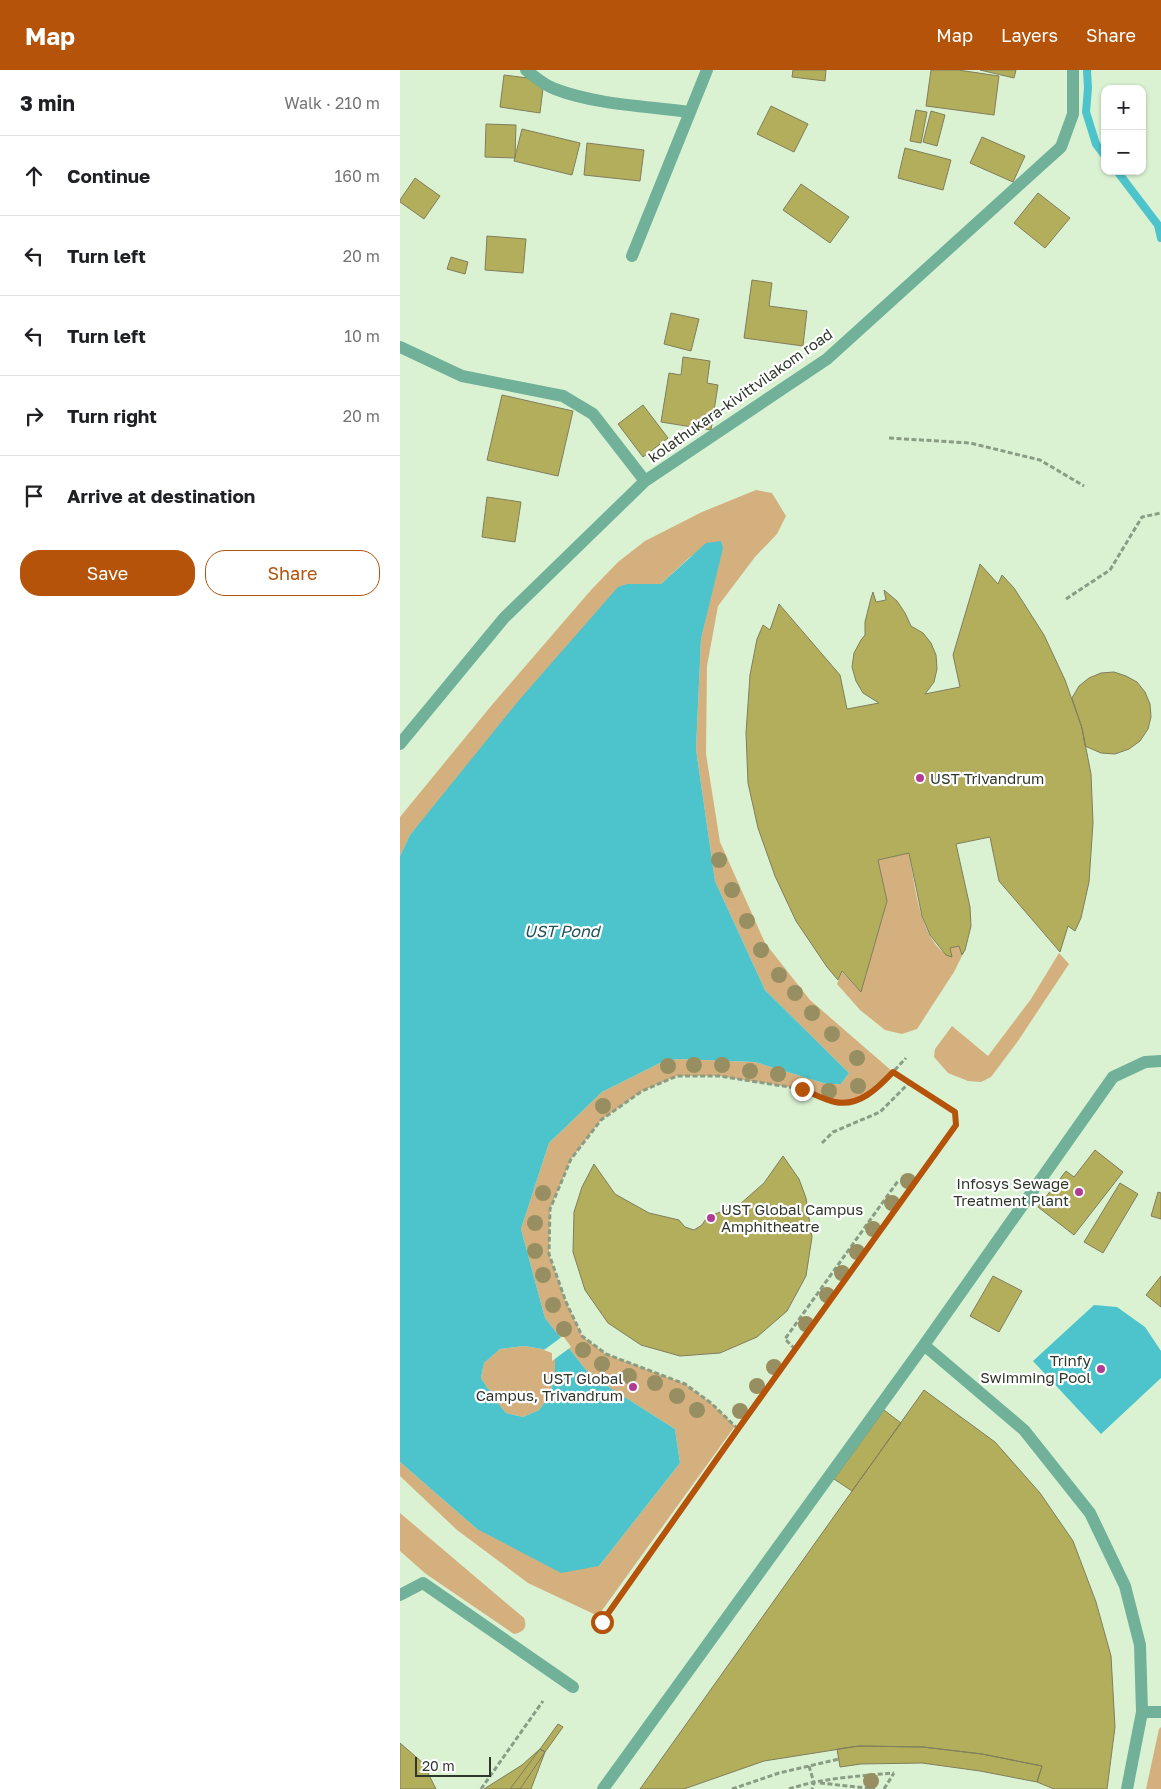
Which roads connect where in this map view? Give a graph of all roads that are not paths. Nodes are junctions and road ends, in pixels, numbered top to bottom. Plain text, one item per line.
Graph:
1 (526, 70) edge
2 (707, 70) edge
3 (1073, 70) edge
4 (690, 112) junction
5 (632, 256) dead end
6 (400, 348) edge
7 (645, 481) junction
8 (400, 744) edge
9 (1161, 1061) edge
10 (924, 1345) junction
11 (400, 1595) edge
12 (573, 1687) dead end
13 (1142, 1712) junction
14 (1161, 1712) edge
15 (603, 1789) edge
16 (1127, 1789) edge

1 - 4 street
2 - 4 street
3 - 7 street, kolathukara-kivittvilakom road
4 - 5 street
6 - 7 street
7 - 8 street, kolathukara-kivittvilakom road
9 - 10 street
10 - 13 street
10 - 15 street
11 - 12 street
13 - 14 street
13 - 16 street

